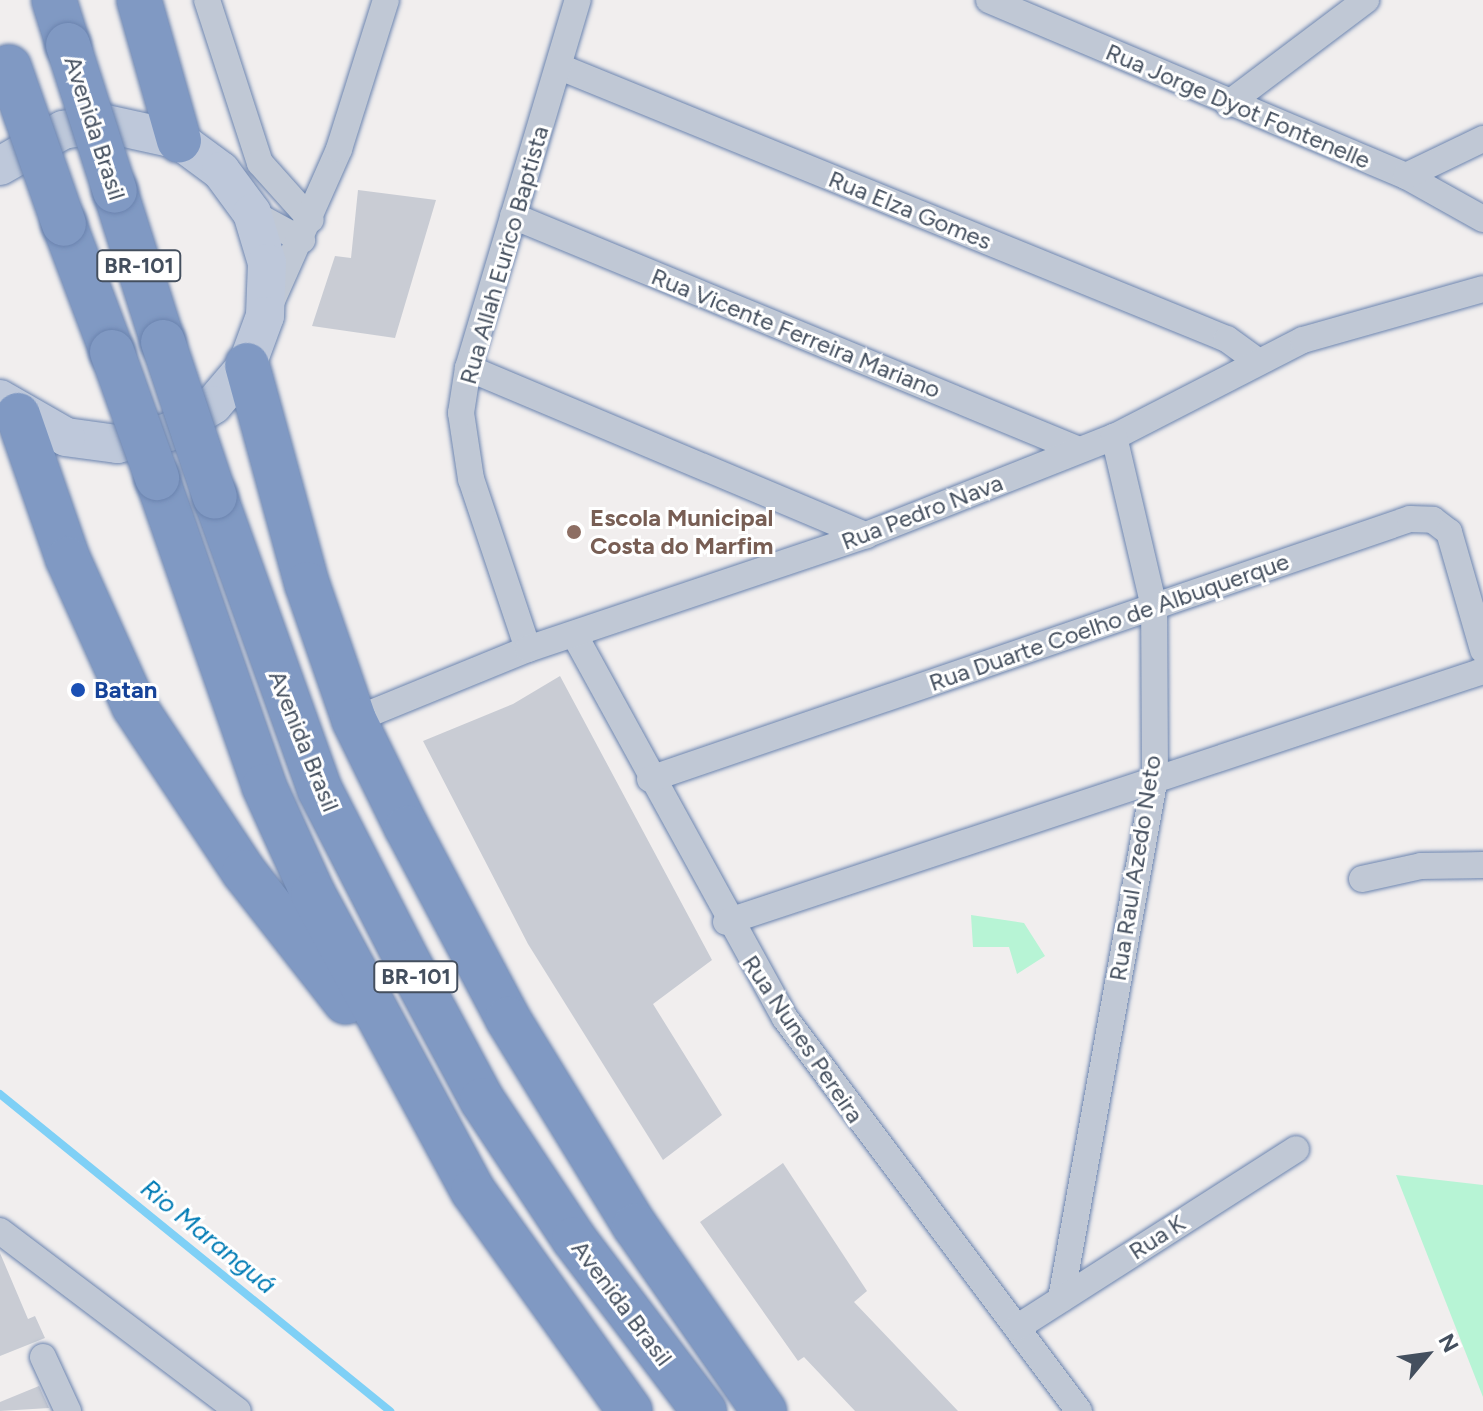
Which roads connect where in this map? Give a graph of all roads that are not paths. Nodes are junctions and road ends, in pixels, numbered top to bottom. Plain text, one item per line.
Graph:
1 (54, 0) edge
2 (139, 0) edge
3 (207, 0) edge
4 (386, 0) edge
5 (578, 0) edge
6 (989, 0) edge
7 (1366, 0) edge
8 (4, 54) edge
9 (560, 67) junction
10 (1228, 104) junction
11 (1483, 139) edge
12 (179, 140) junction
13 (0, 166) edge
14 (1406, 176) junction
15 (252, 213) junction
16 (513, 216) junction
17 (1483, 219) edge
18 (307, 230) junction
19 (1483, 289) edge
20 (265, 316) junction
21 (1255, 359) junction
22 (247, 365) junction
23 (468, 368) junction
24 (9, 407) edge
25 (1114, 437) junction
26 (1079, 450) junction
27 (866, 535) junction
28 (1154, 607) junction
29 (575, 636) junction
30 (528, 649) junction
31 (1483, 650) edge
32 (1483, 671) edge
33 (354, 720) junction
34 (1155, 777) junction
35 (650, 779) junction
36 (1483, 865) edge
37 (1362, 879) dead end
38 (726, 922) junction
39 (407, 1079) junction
40 (1296, 1149) dead end
41 (0, 1231) edge
42 (1061, 1299) junction
43 (1018, 1327) junction
44 (43, 1357) dead end
45 (68, 1411) edge
46 (238, 1411) edge
47 (630, 1411) edge
48 (704, 1411) edge
49 (764, 1411) edge
50 (1079, 1411) edge

1 - 48 highway, Avenida Brasil / BR-101, bridge
2 - 12 highway
3 - 18 street
4 - 18 street
5 - 9 street, Rua Allah Eurico Baptista
6 - 10 street, Rua Jorge Dyot Fontenelle
7 - 10 street
8 - 39 highway, Avenida Brasil / BR-101, bridge
9 - 16 street, Rua Allah Eurico Baptista
9 - 21 street, Rua Elza Gomes
10 - 14 street, Rua Jorge Dyot Fontenelle
11 - 14 street
12 - 13 main road
12 - 15 main road
14 - 17 street, Rua Jorge Dyot Fontenelle
15 - 18 street
15 - 20 main road
16 - 23 street, Rua Allah Eurico Baptista
16 - 26 street, Rua Vicente Ferreira Mariano
18 - 20 street
19 - 21 street, Rua Pedro Nava
20 - 22 main road
21 - 25 street, Rua Pedro Nava
22 - 24 main road
22 - 33 highway
23 - 27 street
23 - 30 street, Rua Allah Eurico Baptista
24 - 39 highway
25 - 26 street, Rua Pedro Nava
25 - 28 street, Rua Raul Azedo Neto
26 - 27 street, Rua Pedro Nava
27 - 29 street, Rua Pedro Nava
28 - 31 street, Rua Duarte Coelho de Albuquerque
28 - 34 street, Rua Raul Azedo Neto
28 - 35 street, Rua Duarte Coelho de Albuquerque
29 - 30 street, Rua Pedro Nava
29 - 35 street, Rua Nunes Pereira
30 - 33 street, Rua Pedro Nava
32 - 34 street
33 - 49 highway
34 - 38 street
34 - 42 street, Rua Raul Azedo Neto
35 - 38 street, Rua Nunes Pereira
36 - 37 street
38 - 43 street, Rua Nunes Pereira
39 - 47 highway, Avenida Brasil / BR-101
40 - 42 street, Rua K
41 - 46 street
42 - 43 street, Rua K
43 - 50 street, Rua Nunes Pereira
44 - 45 street

